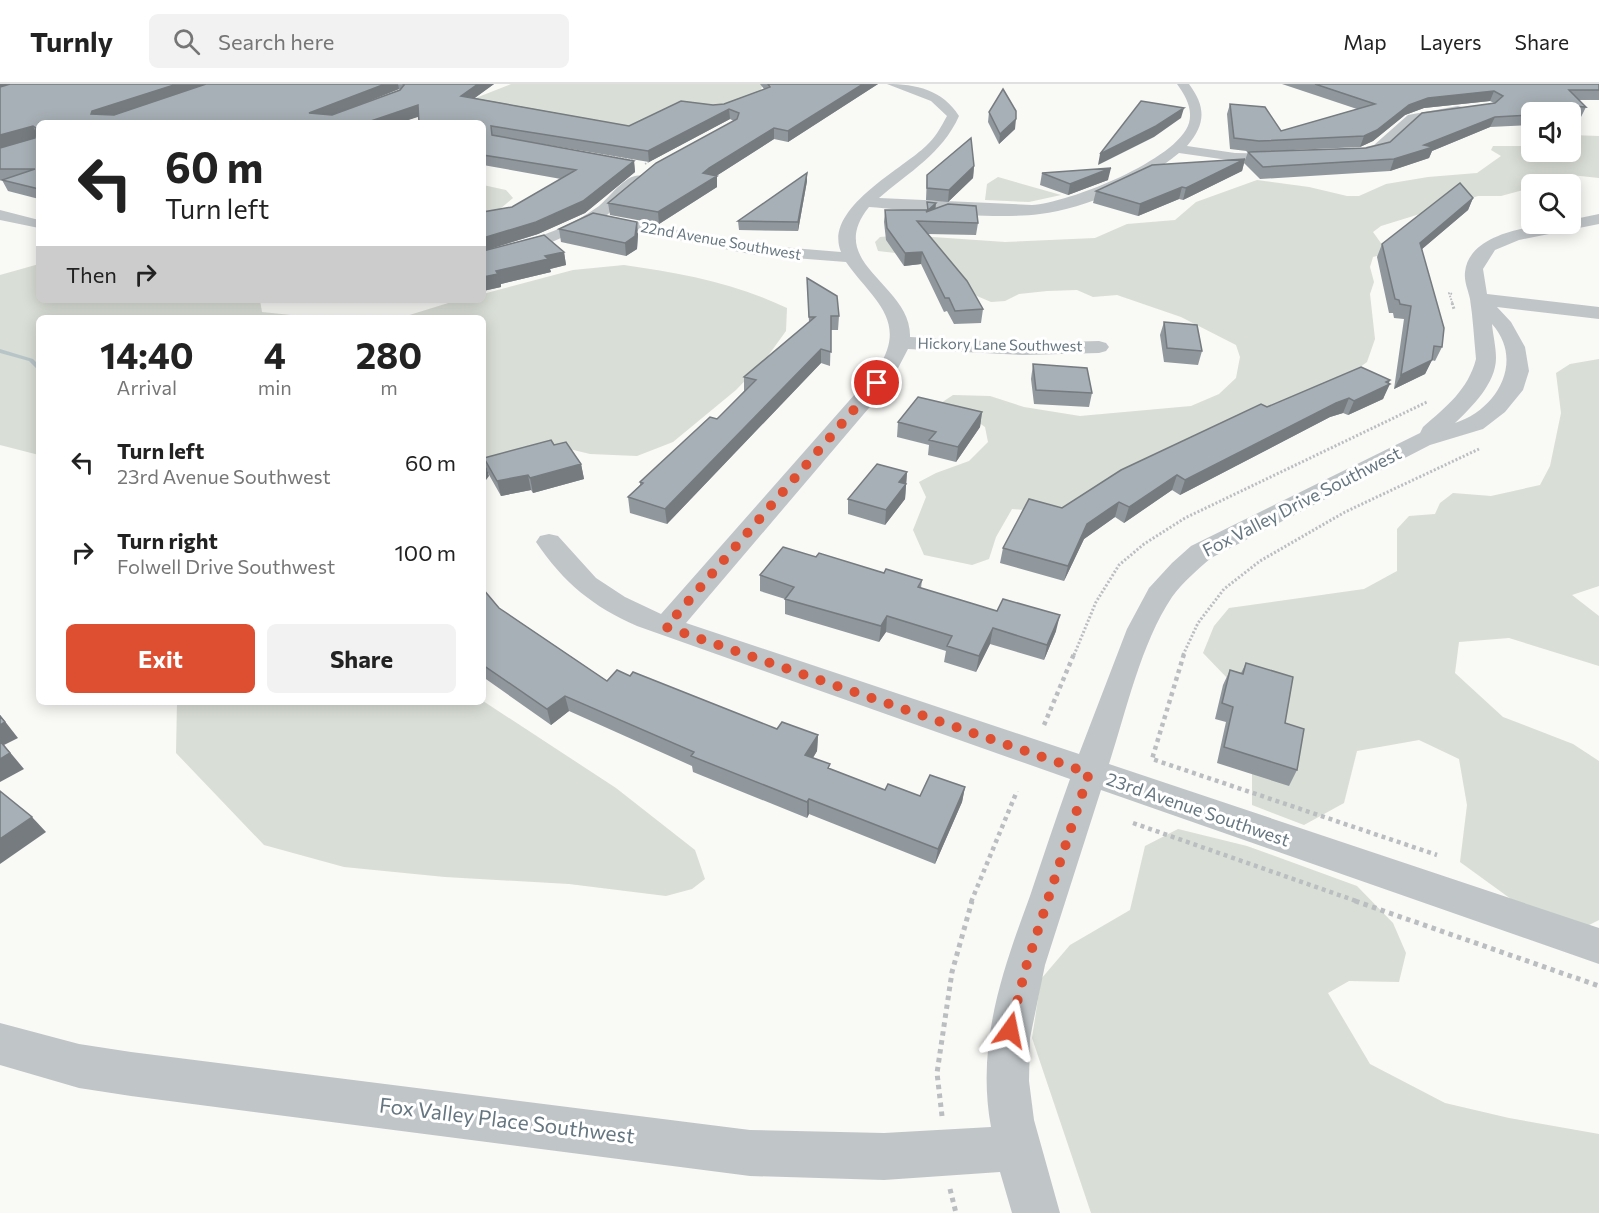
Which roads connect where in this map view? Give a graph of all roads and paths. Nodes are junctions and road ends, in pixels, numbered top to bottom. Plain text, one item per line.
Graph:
1 (893, 84) edge
2 (939, 84) edge
3 (1183, 84) edge
4 (916, 90) junction
5 (1468, 109) edge
6 (567, 149) edge
7 (1179, 149) junction
8 (664, 153) edge
9 (1335, 156) edge
10 (1301, 157) edge
11 (628, 165) edge
12 (867, 202) junction
13 (0, 215) edge
14 (592, 218) junction
15 (1599, 219) edge
16 (35, 224) dead end
17 (486, 256) edge
18 (851, 257) junction
19 (1479, 299) junction
20 (1599, 313) edge
21 (900, 343) junction
22 (1099, 347) dead end
23 (1422, 440) junction
24 (1480, 448) dead end
25 (549, 542) dead end
26 (666, 627) junction
27 (1089, 773) junction
28 (1017, 791) dead end
29 (1134, 823) dead end
30 (1449, 859) dead end
31 (1599, 946) edge
32 (1599, 986) edge
33 (0, 1044) edge
34 (1017, 1147) junction
35 (948, 1156) junction
36 (956, 1213) edge
37 (1036, 1213) edge

1 - 4 street
2 - 4 street
3 - 7 street
4 - 12 street
5 - 9 street
6 - 8 path
7 - 10 street
7 - 12 street
11 - 14 street
12 - 18 street
13 - 16 street
14 - 17 street
14 - 18 street, 22nd Avenue Southwest
15 - 19 street, Fox Valley Drive Southwest
18 - 21 street
19 - 20 street
19 - 23 street, Fox Valley Drive Southwest
19 - 23 street, Fox Valley Drive Southwest
21 - 22 street, Hickory Lane Southwest
21 - 26 street
23 - 27 street, Fox Valley Drive Southwest
24 - 30 path
25 - 26 street, 23rd Avenue Southwest
26 - 27 street, 23rd Avenue Southwest
27 - 31 street, 23rd Avenue Southwest
27 - 34 street, Fox Valley Drive Southwest
28 - 35 path
29 - 32 path
33 - 35 street, Fox Valley Place Southwest
34 - 35 street, Fox Valley Place Southwest
34 - 37 street, Fox Valley Drive Southwest
35 - 36 path

